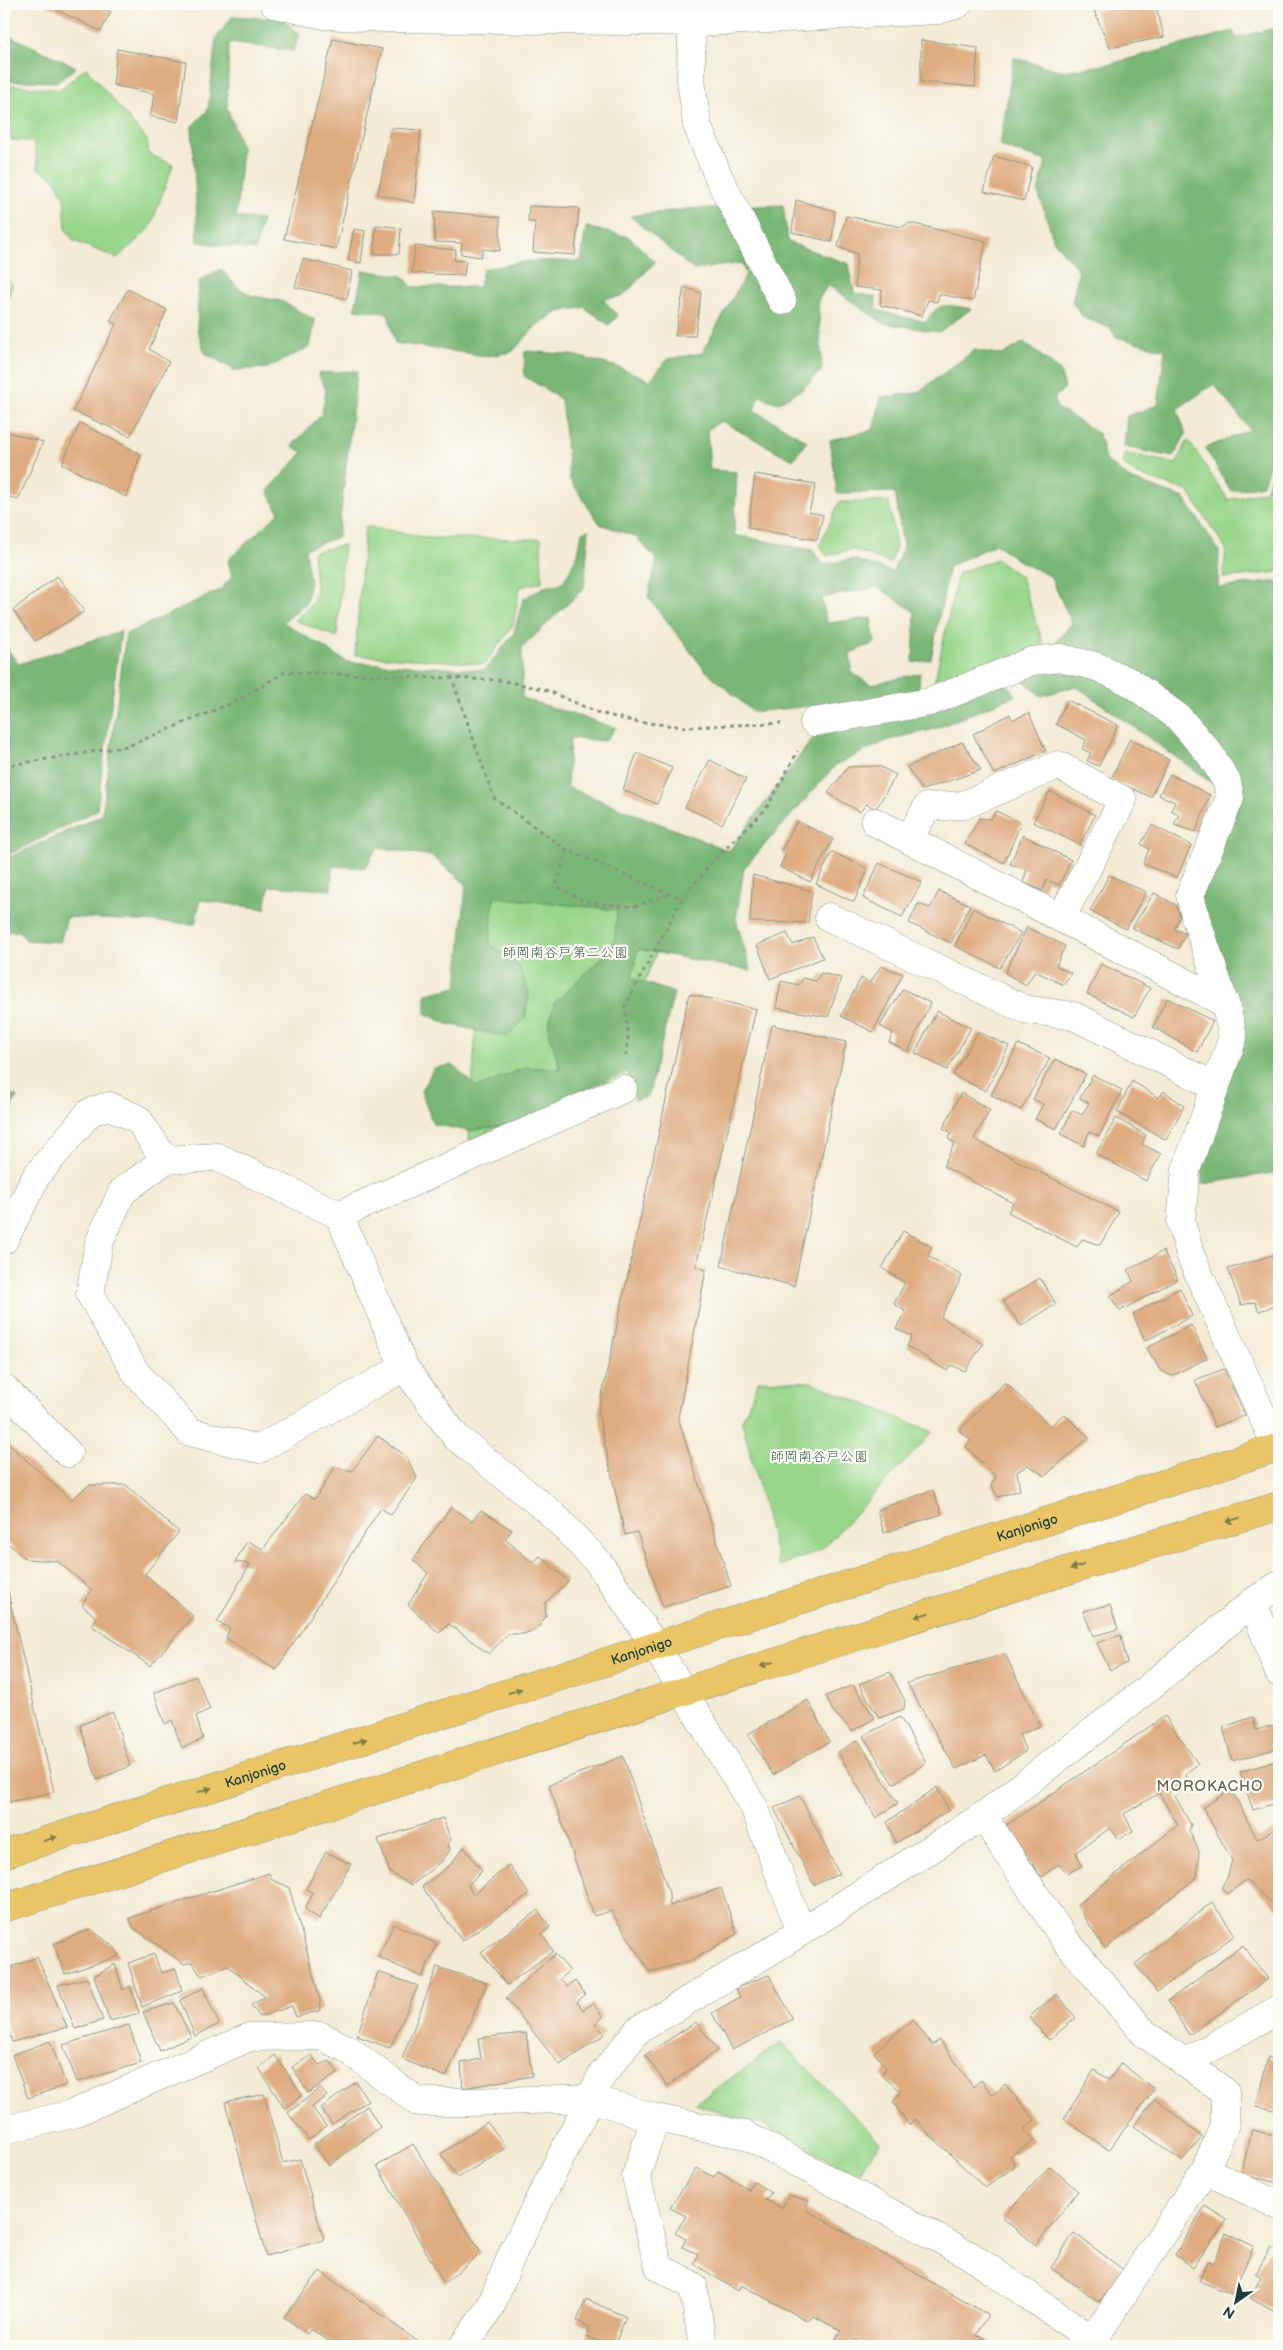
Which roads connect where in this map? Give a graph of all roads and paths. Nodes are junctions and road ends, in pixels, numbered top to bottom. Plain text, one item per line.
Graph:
1 (274, 4) edge
2 (958, 4) edge
3 (705, 16) edge
4 (782, 300) dead end
5 (450, 676) junction
6 (814, 722) junction
7 (4, 766) edge
8 (875, 822) dead end
9 (909, 839) junction
10 (567, 850) junction
11 (669, 894) junction
12 (682, 899) junction
13 (829, 917) dead end
14 (1061, 918) junction
15 (1225, 1003) junction
16 (1215, 1086) junction
17 (623, 1089) joint
18 (165, 1160) junction
19 (338, 1215) junction
20 (4, 1240) edge
21 (404, 1368) junction
22 (4, 1388) edge
23 (1278, 1447) edge
24 (68, 1453) dead end
25 (1279, 1506) edge
26 (1279, 1585) edge
27 (1253, 1602) junction
28 (656, 1647) junction
29 (1279, 1673) edge
30 (681, 1691) junction
31 (983, 1816) junction
32 (4, 1854) edge
33 (4, 1908) edge
34 (801, 1932) junction
35 (1279, 2008) edge
36 (1184, 2063) junction
37 (590, 2098) junction
38 (655, 2118) junction
39 (4, 2130) edge
40 (1206, 2170) junction
41 (1279, 2206) edge
42 (1094, 2343) edge
43 (463, 2346) edge
44 (703, 2346) edge

1 - 3 street
2 - 3 street
3 - 4 street
5 - 6 path
5 - 7 path
5 - 10 path
6 - 12 path
6 - 15 street
8 - 9 street
9 - 14 street
9 - 14 street
10 - 11 path
10 - 11 path
11 - 12 path
12 - 17 path
13 - 16 street
14 - 15 street
15 - 16 street
16 - 23 street
17 - 19 street
18 - 19 street
18 - 20 street
18 - 21 street
19 - 21 street
21 - 28 street
22 - 24 street
23 - 28 main road, Kanjonigo
25 -> 30 main road
26 - 27 street
27 - 29 street
27 - 31 street
28 - 30 street
32 -> 28 main road, Kanjonigo
30 - 33 main road
30 - 34 street
31 - 34 street
31 - 36 street
34 - 37 street
35 - 36 street
36 - 40 street
37 - 38 street
37 - 39 street
37 - 43 street
38 - 42 street
38 - 44 street
40 - 41 street
40 - 42 street

